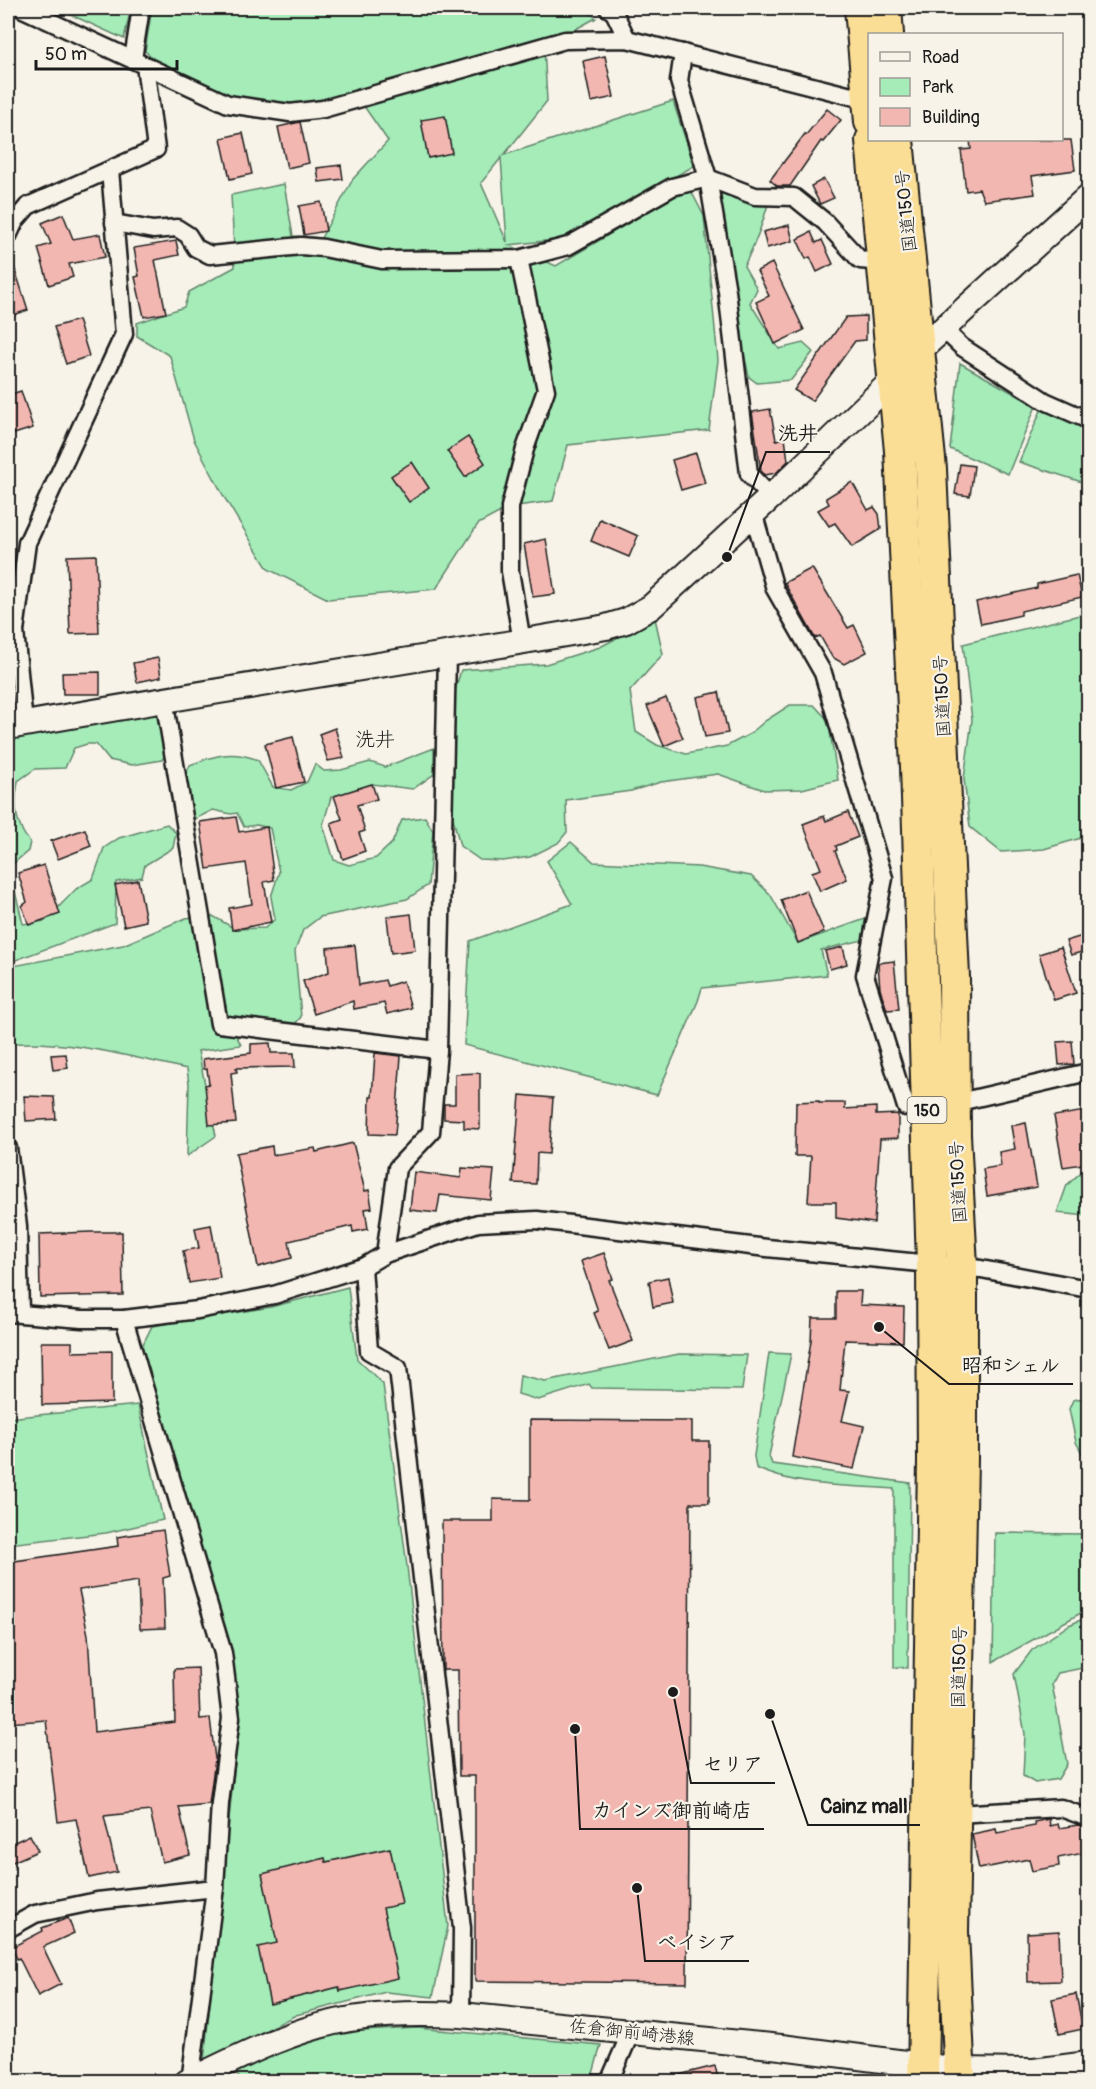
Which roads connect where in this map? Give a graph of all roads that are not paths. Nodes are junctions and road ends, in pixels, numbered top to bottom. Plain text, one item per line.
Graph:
1 (21, 8) edge
2 (141, 8) edge
3 (608, 8) edge
4 (860, 8) edge
5 (886, 8) edge
6 (888, 33) edge
7 (627, 39) junction
8 (683, 53) junction
9 (139, 62) junction
10 (868, 111) edge
11 (871, 141) edge
12 (898, 141) edge
13 (110, 170) junction
14 (708, 178) junction
15 (1089, 197) edge
16 (114, 223) junction
17 (8, 236) edge
18 (519, 260) junction
19 (882, 262) junction
20 (943, 329) junction
21 (920, 350) junction
22 (893, 380) junction
23 (1089, 420) edge
24 (762, 505) junction
25 (522, 642) junction
26 (447, 655) junction
27 (164, 699) junction
28 (16, 726) edge
29 (438, 1050) junction
30 (1089, 1072) edge
31 (941, 1105) junction
32 (8, 1148) edge
33 (385, 1254) junction
34 (932, 1264) junction
35 (363, 1267) junction
36 (962, 1267) junction
37 (1089, 1289) edge
38 (14, 1313) edge
39 (124, 1319) junction
40 (956, 1814) junction
41 (1089, 1818) edge
42 (215, 1888) junction
43 (8, 1929) edge
44 (461, 2015) junction
45 (631, 2032) junction
46 (1089, 2064) edge
47 (923, 2073) edge
48 (960, 2076) edge
49 (189, 2081) edge
50 (609, 2082) edge

1 - 9 street
2 - 9 street
3 - 7 street
4 - 10 highway
5 - 6 highway
7 - 8 street
7 - 9 street
8 - 10 street
8 - 14 street
9 - 13 street
11 - 19 highway, 国道150号 / 150
12 - 21 highway, 国道150号 / 150
13 - 16 street
13 - 17 street
14 - 18 street
14 - 19 street
14 - 24 street
15 - 20 street
16 - 18 street
16 - 28 street
18 - 25 street
19 - 22 highway, 国道150号 / 150
20 - 21 street
20 - 23 street
21 - 22 street
21 - 31 highway, 国道150号 / 150
22 - 24 street
22 - 31 highway, 国道150号 / 150
24 - 25 street
24 - 31 street
25 - 26 street
26 - 27 street
26 - 29 street
27 - 28 street
27 - 29 street
29 - 33 street
30 - 31 street
31 - 34 highway, 国道150号 / 150
31 - 36 highway, 国道150号 / 150
32 - 38 street
33 - 34 street
33 - 35 street
34 - 36 street
34 - 47 highway, 国道150号 / 150
35 - 39 street
35 - 44 street
36 - 37 street
36 - 40 highway, 国道150号 / 150
38 - 39 street
39 - 42 street
40 - 41 street
40 - 48 highway, 国道150号 / 150
42 - 43 street
42 - 49 street
44 - 45 street, 佐倉御前崎港線
44 - 49 street, 佐倉御前崎港線
45 - 47 street, 佐倉御前崎港線
45 - 50 street
46 - 48 street, 佐倉御前崎港線
47 - 48 street, 佐倉御前崎港線

